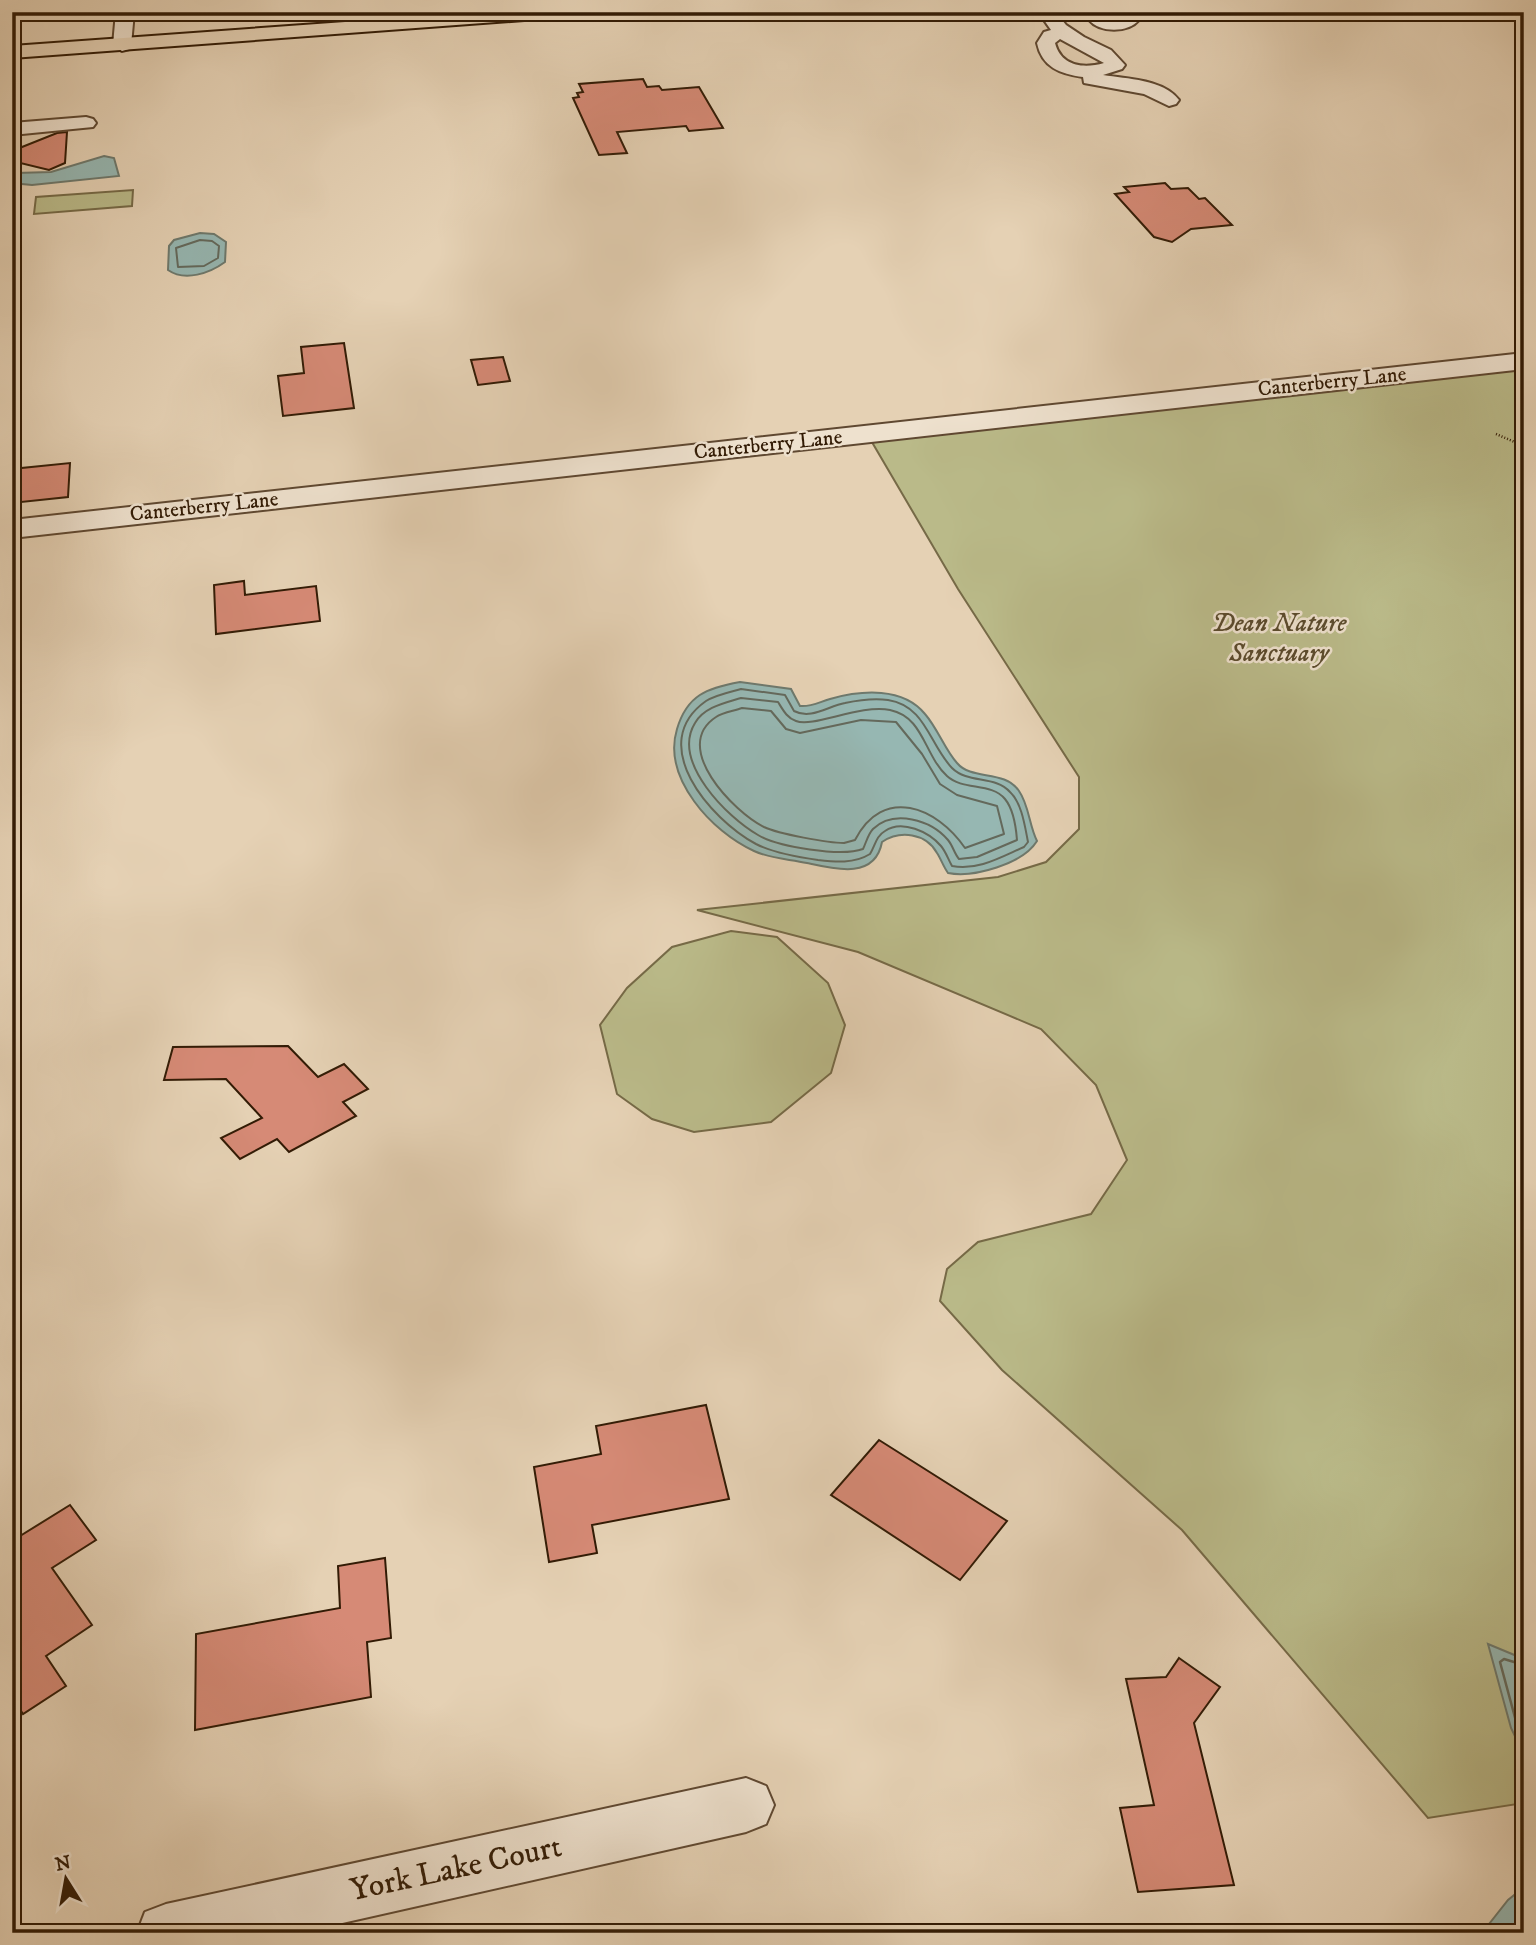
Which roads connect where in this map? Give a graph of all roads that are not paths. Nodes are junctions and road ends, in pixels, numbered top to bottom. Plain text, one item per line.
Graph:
1 (125, 12) edge
2 (564, 12) edge
3 (1059, 12) edge
4 (1112, 24) dead end
5 (1062, 32) junction
6 (1079, 43) junction
7 (122, 45) junction
8 (12, 52) edge
9 (1088, 78) junction
10 (1061, 88) dead end
11 (1169, 100) dead end
12 (86, 123) dead end
13 (12, 129) edge
14 (1524, 361) edge
15 (12, 529) edge
16 (746, 1805) dead end
17 (166, 1933) edge

1 - 7 street
2 - 7 main road
3 - 5 street
4 - 6 street
5 - 6 street
5 - 9 street
6 - 9 street
7 - 8 main road
9 - 10 street
9 - 11 street
12 - 13 street
14 - 15 street, Canterberry Lane
16 - 17 street, York Lake Court

